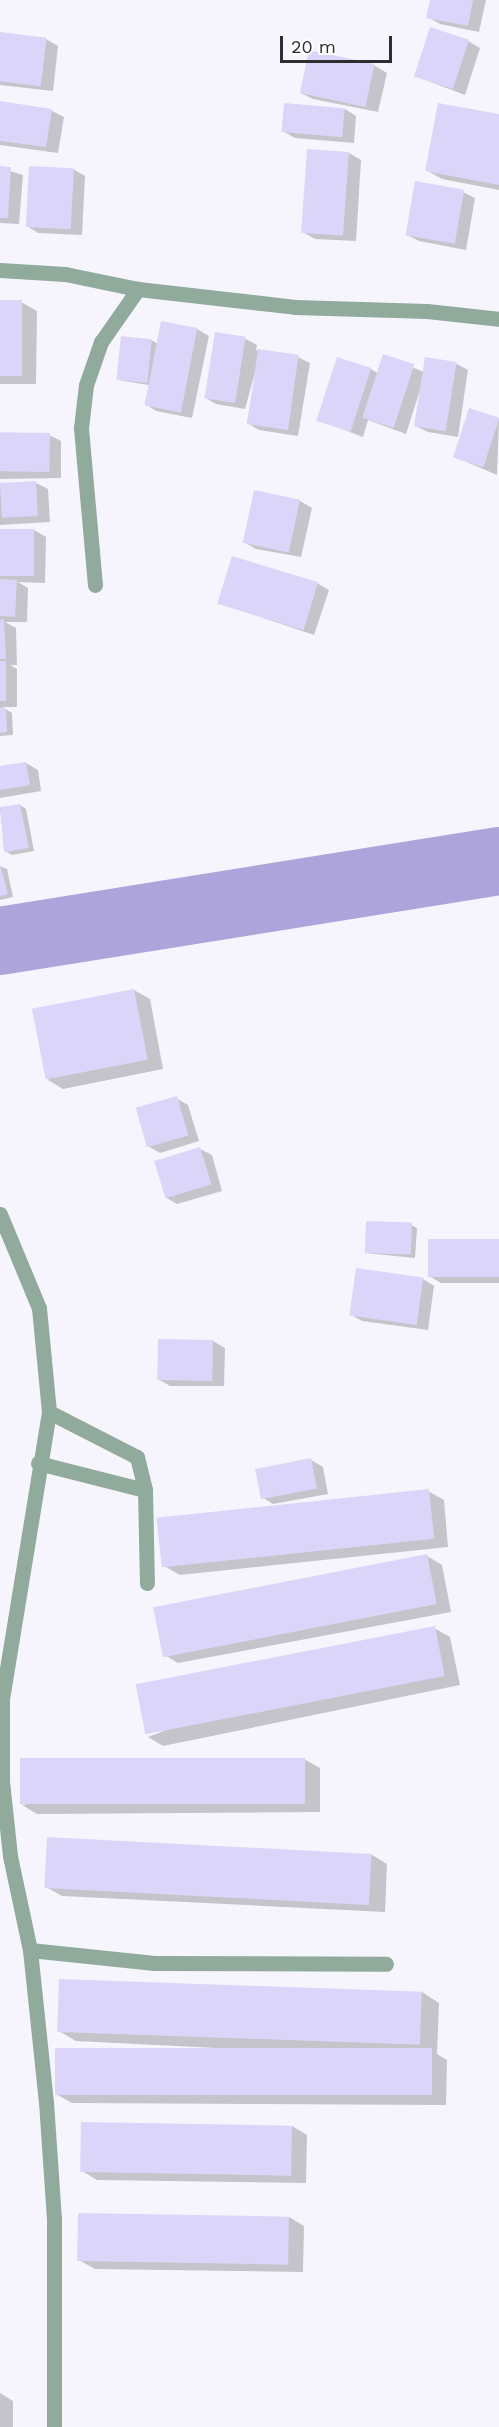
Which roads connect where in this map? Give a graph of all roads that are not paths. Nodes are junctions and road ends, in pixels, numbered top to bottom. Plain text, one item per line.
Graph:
1 (0, 270) edge
2 (138, 289) junction
3 (499, 319) edge
4 (95, 585) dead end
5 (0, 1214) edge
6 (49, 1412) junction
7 (38, 1463) junction
8 (145, 1490) junction
9 (147, 1583) dead end
10 (30, 1950) junction
11 (386, 1964) dead end
12 (54, 2427) edge

1 - 2 street
2 - 3 street
2 - 4 street
5 - 6 street
6 - 7 street
6 - 8 street
7 - 8 street
7 - 10 street
8 - 9 street
10 - 11 street
10 - 12 street

